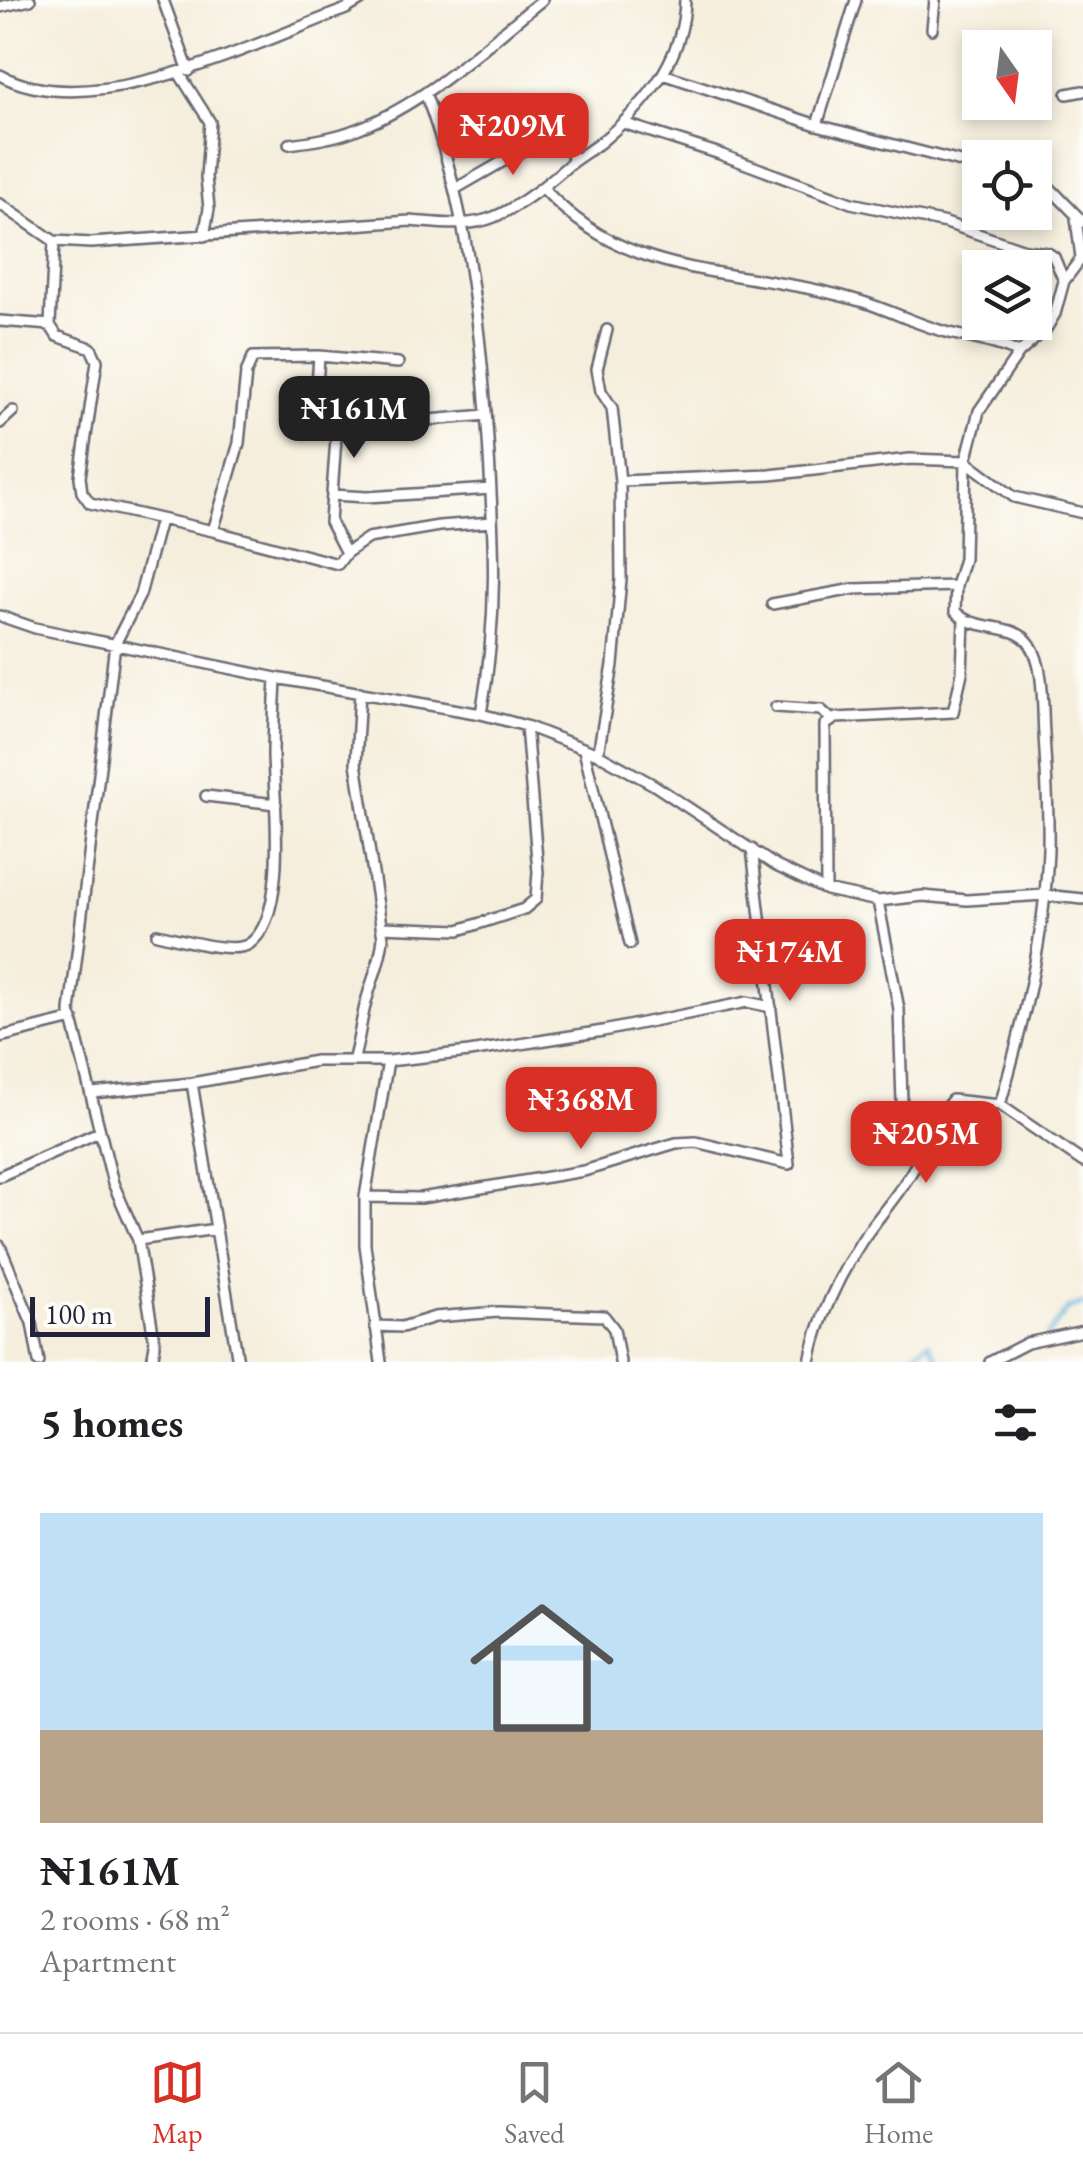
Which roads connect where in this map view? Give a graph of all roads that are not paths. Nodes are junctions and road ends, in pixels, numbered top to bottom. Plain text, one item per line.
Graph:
1 (30, 0) edge
2 (163, 0) edge
3 (361, 0) edge
4 (542, 0) edge
5 (686, 0) edge
6 (856, 0) edge
7 (935, 0) edge
8 (0, 7) edge
9 (932, 30) dead end
10 (184, 72) junction
11 (664, 74) junction
12 (0, 75) edge
13 (1083, 92) edge
14 (425, 93) junction
15 (1067, 94) dead end
16 (623, 123) junction
17 (817, 125) junction
18 (289, 144) dead end
19 (574, 160) junction
20 (962, 162) edge
21 (455, 188) junction
22 (544, 188) junction
23 (1052, 190) edge
24 (0, 204) edge
25 (1080, 220) edge
26 (462, 224) junction
27 (204, 236) junction
28 (54, 241) junction
29 (1082, 257) edge
30 (1064, 281) junction
31 (0, 320) edge
32 (50, 325) junction
33 (607, 330) dead end
34 (1019, 353) junction
35 (319, 356) junction
36 (398, 363) dead end
37 (13, 410) dead end
38 (486, 415) junction
39 (334, 418) junction
40 (0, 423) edge
41 (966, 462) junction
42 (620, 481) junction
43 (491, 489) junction
44 (332, 495) junction
45 (1083, 513) edge
46 (160, 520) junction
47 (492, 522) junction
48 (213, 531) junction
49 (346, 553) junction
50 (956, 586) junction
51 (772, 604) dead end
52 (0, 616) edge
53 (964, 620) junction
54 (115, 644) junction
55 (276, 678) junction
56 (360, 692) junction
57 (776, 707) dead end
58 (481, 714) junction
59 (831, 719) junction
60 (526, 726) junction
61 (584, 750) junction
62 (598, 754) junction
63 (206, 796) dead end
64 (276, 804) junction
65 (752, 849) junction
66 (826, 890) junction
67 (1044, 894) junction
68 (1083, 899) edge
69 (878, 901) junction
70 (381, 927) junction
71 (157, 934) dead end
72 (630, 944) dead end
73 (771, 1007) junction
74 (72, 1019) junction
75 (0, 1037) edge
76 (353, 1060) junction
77 (388, 1060) junction
78 (192, 1084) junction
79 (92, 1093) junction
80 (902, 1102) dead end
81 (1000, 1105) junction
82 (99, 1132) junction
83 (1083, 1162) edge
84 (0, 1176) edge
85 (364, 1197) junction
86 (216, 1229) junction
87 (138, 1240) junction
88 (0, 1246) edge
89 (375, 1326) junction
90 (1083, 1331) edge
91 (39, 1362) edge
92 (152, 1362) edge
93 (238, 1362) edge
94 (381, 1362) edge
95 (620, 1362) edge
96 (810, 1362) edge
97 (990, 1362) edge

1 - 8 street
2 - 10 street
3 - 10 street
4 - 14 street
5 - 11 street
6 - 17 street
7 - 9 street
10 - 12 street
10 - 27 street
11 - 16 street
11 - 17 street
13 - 15 street
14 - 18 street
14 - 21 street
16 - 19 street
16 - 30 street
17 - 20 street
19 - 21 street
19 - 22 street
21 - 26 street
22 - 26 street
22 - 34 street
23 - 25 street
24 - 28 street
25 - 29 street
26 - 27 street
26 - 38 street
27 - 28 street
28 - 32 street
29 - 30 street
30 - 34 street
31 - 32 street
32 - 46 street
33 - 42 street
34 - 41 street
35 - 36 street
35 - 39 street
35 - 48 street
37 - 40 street
38 - 39 street
38 - 43 street
39 - 44 street
41 - 42 street
41 - 45 street
41 - 50 street
42 - 62 street
43 - 44 street
43 - 47 street
44 - 49 street
46 - 48 street
46 - 54 street
47 - 49 street
47 - 58 street
48 - 49 street
50 - 51 street
50 - 53 street
52 - 54 street
53 - 59 street
53 - 67 street
54 - 55 street
54 - 74 street
55 - 56 street
55 - 64 street
56 - 58 street
56 - 70 street
57 - 59 street
58 - 60 street
59 - 66 street
60 - 61 street
60 - 70 street
61 - 62 street
61 - 72 street
62 - 65 street
63 - 64 street
64 - 71 street
65 - 66 street
65 - 73 street
66 - 69 street
67 - 68 street
67 - 69 street
67 - 81 street
69 - 80 street
70 - 76 street
73 - 77 street
73 - 85 street
74 - 75 street
74 - 79 street
76 - 77 street
76 - 78 street
77 - 85 street
78 - 79 street
78 - 86 street
79 - 82 street
81 - 83 street
81 - 96 street
82 - 84 street
82 - 87 street
85 - 89 street
86 - 87 street
86 - 93 street
87 - 92 street
88 - 91 street
89 - 94 street
89 - 95 street
90 - 97 street

